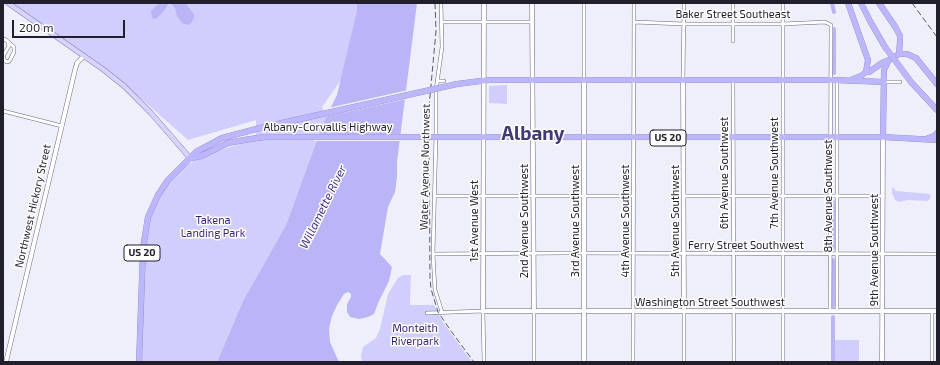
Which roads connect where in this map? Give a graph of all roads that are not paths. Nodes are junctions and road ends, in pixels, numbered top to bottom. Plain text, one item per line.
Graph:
1 (8, 3) edge
2 (441, 3) edge
3 (484, 3) edge
4 (532, 3) edge
5 (584, 3) edge
6 (634, 3) edge
7 (684, 3) edge
8 (733, 3) edge
9 (783, 3) edge
10 (848, 3) edge
11 (861, 3) edge
12 (879, 3) edge
13 (442, 22) junction
14 (484, 22) junction
15 (532, 22) junction
16 (634, 22) junction
17 (684, 24) junction
18 (733, 24) junction
19 (783, 24) junction
20 (831, 25) joint
21 (3, 39) edge
22 (733, 41) dead end
23 (8, 42) junction
24 (899, 54) junction
25 (84, 56) junction
26 (889, 60) junction
27 (866, 72) junction
28 (444, 80) dead end
29 (484, 80) junction
30 (532, 80) junction
31 (584, 80) junction
32 (634, 80) junction
33 (683, 80) junction
34 (733, 80) junction
35 (783, 80) junction
36 (830, 80) junction
37 (837, 80) junction
38 (851, 80) junction
39 (437, 81) junction
40 (884, 82) junction
41 (900, 82) dead end
42 (937, 84) edge
43 (937, 110) edge
44 (3, 111) edge
45 (62, 126) junction
46 (937, 134) edge
47 (484, 137) junction
48 (533, 137) junction
49 (883, 137) junction
50 (584, 138) junction
51 (634, 138) junction
52 (684, 138) junction
53 (733, 138) junction
54 (783, 138) junction
55 (830, 138) junction
56 (837, 138) junction
57 (924, 139) junction
58 (937, 140) edge
59 (190, 158) junction
60 (434, 196) junction
61 (484, 196) junction
62 (533, 196) junction
63 (584, 196) junction
64 (634, 196) junction
65 (684, 196) junction
66 (733, 196) junction
67 (783, 196) junction
68 (829, 196) junction
69 (837, 196) junction
70 (883, 196) junction
71 (829, 253) junction
72 (837, 253) junction
73 (433, 254) junction
74 (483, 254) junction
75 (533, 254) junction
76 (584, 254) junction
77 (633, 254) junction
78 (684, 254) junction
79 (733, 254) junction
80 (783, 254) junction
81 (883, 254) junction
82 (937, 254) edge
83 (483, 311) junction
84 (534, 311) junction
85 (584, 311) junction
86 (633, 311) junction
87 (684, 311) junction
88 (734, 311) junction
89 (783, 311) junction
90 (830, 311) junction
91 (837, 311) junction
92 (883, 311) junction
93 (932, 311) junction
94 (442, 312) junction
95 (937, 312) edge
96 (427, 313) dead end
97 (6, 362) edge
98 (139, 362) edge
99 (484, 362) edge
100 (534, 362) edge
101 (584, 362) edge
102 (633, 362) edge
103 (684, 362) edge
104 (734, 362) edge
105 (783, 362) edge
106 (882, 362) edge
107 (932, 362) edge

1 - 25 main road
2 - 13 street, Water Avenue Northwest
3 - 14 street, 1st Avenue West
4 - 15 street, 2nd Avenue Southwest
5 - 31 street
6 - 16 street, 4th Avenue Southwest
7 - 17 street
8 - 18 street
9 - 19 street, 7th Avenue Southwest
10 - 27 highway
11 - 43 highway, bridge
12 - 24 highway
13 - 14 street
13 - 39 street, Water Avenue Northwest
14 - 15 street
14 - 29 street, 1st Avenue West
15 - 30 street, 2nd Avenue Southwest
16 - 17 street, Baker Street Southeast
16 - 32 street, 4th Avenue Southwest
17 - 18 street, Baker Street Southeast
17 - 33 street
18 - 19 street, Baker Street Southeast
18 - 22 street
19 - 20 street, Baker Street Southeast
19 - 35 street, 7th Avenue Southwest
20 - 36 street, 8th Avenue Southwest
21 - 23 street
23 - 23 street
24 - 26 highway
24 - 42 highway
25 - 45 street, Northwest Hickory Street
25 - 59 main road
26 - 27 highway
26 - 40 highway
27 - 38 highway, US 20
28 - 39 street
29 - 30 highway, US 20
29 - 47 street, 1st Avenue West
29 - 59 highway, Albany-Corvallis Highway / US 20, bridge
30 - 31 highway, US 20
30 - 48 street, 2nd Avenue Southwest
31 - 32 highway, US 20
31 - 50 street, 3rd Avenue Southwest
32 - 33 highway, US 20
32 - 51 street, 4th Avenue Southwest
33 - 34 highway, US 20
33 - 52 street, 5th Avenue Southwest
34 - 35 highway, US 20
34 - 53 street, 6th Avenue Southwest
35 - 36 highway, US 20
35 - 54 street, 7th Avenue Southwest
36 - 37 highway, US 20
36 - 55 street, 8th Avenue Southwest
37 - 38 highway, US 20
37 - 56 street, 8th Avenue Southwest
38 - 40 highway
39 - 60 street, Water Avenue Northwest
40 - 41 street
40 - 49 highway
44 - 45 street
45 - 97 street, Northwest Hickory Street
46 - 57 highway
47 - 48 highway, US 20
47 - 59 highway, Albany-Corvallis Highway / US 20, bridge
47 - 61 street, 1st Avenue West
48 - 50 highway, US 20
48 - 62 street, 2nd Avenue Southwest
49 - 56 highway, US 20
49 - 57 highway
49 - 70 street, 9th Avenue Southwest
50 - 51 highway, US 20
50 - 63 street, 3rd Avenue Southwest
51 - 52 highway, US 20
51 - 64 street, 4th Avenue Southwest
52 - 53 highway, US 20
52 - 65 street, 5th Avenue Southwest
53 - 54 highway, US 20
53 - 66 street, 6th Avenue Southwest
54 - 55 highway, US 20
54 - 67 street, 7th Avenue Southwest
55 - 56 highway, US 20
55 - 68 street, 8th Avenue Southwest
56 - 69 street, 8th Avenue Southwest
57 - 58 highway
59 - 98 highway, Albany-Corvallis Highway / US 20
60 - 61 street
60 - 73 street, Water Avenue Northwest
61 - 62 street
61 - 74 street, 1st Avenue West
62 - 63 street
62 - 75 street, 2nd Avenue Southwest
63 - 64 street
63 - 76 street, 3rd Avenue Southwest
64 - 77 street, 4th Avenue Southwest
65 - 66 street
65 - 78 street, 5th Avenue Southwest
66 - 67 street
66 - 79 street, 6th Avenue Southwest
67 - 68 street
67 - 80 street, 7th Avenue Southwest
68 - 69 street
68 - 71 street, 8th Avenue Southwest
69 - 70 street
69 - 72 street, 8th Avenue Southwest
70 - 81 street, 9th Avenue Southwest
71 - 72 street, Ferry Street Southwest
71 - 80 street, Ferry Street Southwest
71 - 90 street, 8th Avenue Southwest
72 - 81 street, Ferry Street Southwest
72 - 91 street, 8th Avenue Southwest
73 - 74 street, Ferry Street Southwest
73 - 94 street, Water Avenue Northwest
74 - 75 street, Ferry Street Southwest
74 - 83 street, 1st Avenue West
75 - 76 street, Ferry Street Southwest
75 - 84 street, 2nd Avenue Southwest
76 - 77 street, Ferry Street Southwest
76 - 85 street, 3rd Avenue Southwest
77 - 78 street, Ferry Street Southwest
77 - 86 street, 4th Avenue Southwest
78 - 79 street, Ferry Street Southwest
78 - 87 street, 5th Avenue Southwest
79 - 80 street, Ferry Street Southwest
79 - 88 street, 6th Avenue Southwest
80 - 89 street, 7th Avenue Southwest
81 - 82 street, Ferry Street Southwest
81 - 92 street, 9th Avenue Southwest
83 - 84 street, Washington Street Southwest
83 - 94 street
83 - 99 street, 1st Avenue West
84 - 85 street, Washington Street Southwest
84 - 100 street, 2nd Avenue Southwest
85 - 86 street, Washington Street Southwest
85 - 101 street, 3rd Avenue Southwest
86 - 87 street, Washington Street Southwest
86 - 102 street, 4th Avenue Southwest
87 - 88 street, Washington Street Southwest
87 - 103 street, 5th Avenue Southwest
88 - 89 street, Washington Street Southwest
88 - 104 street, 6th Avenue Southwest
89 - 90 street, Washington Street Southwest
89 - 105 street, 7th Avenue Southwest
90 - 91 street, Washington Street Southwest
91 - 92 street, Washington Street Southwest
92 - 93 street, Washington Street Southwest
92 - 106 street, 9th Avenue Southwest
93 - 95 street, Washington Street Southwest
93 - 107 street
94 - 96 street

